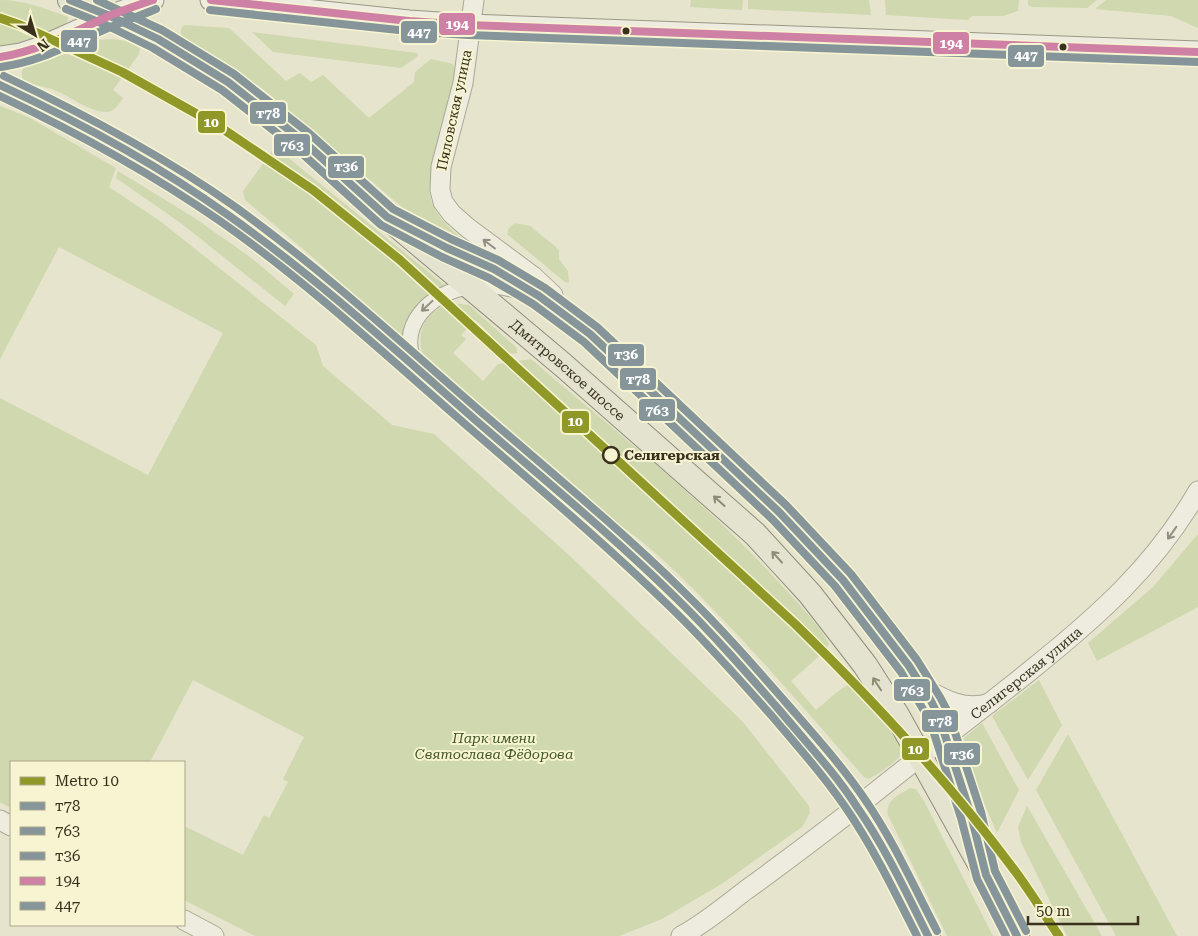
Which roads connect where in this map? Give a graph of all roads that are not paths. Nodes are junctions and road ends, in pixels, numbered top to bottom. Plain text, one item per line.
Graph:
1 (70, 0) edge
2 (153, 0) edge
3 (210, 0) edge
4 (474, 0) edge
5 (110, 16) junction
6 (470, 25) junction
7 (1198, 52) edge
8 (0, 57) edge
9 (0, 85) edge
10 (388, 217) junction
11 (470, 286) junction
12 (539, 296) junction
13 (590, 334) junction
14 (426, 379) junction
15 (1198, 492) edge
16 (923, 687) junction
17 (991, 703) junction
18 (946, 737) junction
19 (919, 757) junction
20 (857, 806) junction
21 (986, 875) junction
22 (185, 921) edge
23 (214, 936) edge
24 (681, 936) edge
25 (928, 936) edge
26 (1017, 936) edge

1 - 5 main road, Дмитровское шоссе
2 - 5 main road
3 - 6 main road
4 - 6 street, Пяловская улица
5 - 8 main road
5 - 10 main road, Дмитровское шоссе
6 - 7 main road
13 -> 6 street, Пяловская улица
9 - 14 main road
10 - 11 main road, Дмитровское шоссе
10 - 12 street
11 - 12 street
11 -> 14 street
19 -> 11 main road, Дмитровское шоссе
12 - 13 street
13 - 16 street
14 - 20 main road
15 -> 17 street, Селигерская улица
16 - 17 street
16 - 18 street
17 - 18 street, Селигерская улица
18 - 19 street, Селигерская улица
18 - 21 street
19 - 20 street, Селигерская улица
19 - 21 main road, Дмитровское шоссе
20 - 24 street, Селигерская улица
20 - 25 main road
21 - 26 main road, Дмитровское шоссе
22 - 23 street

